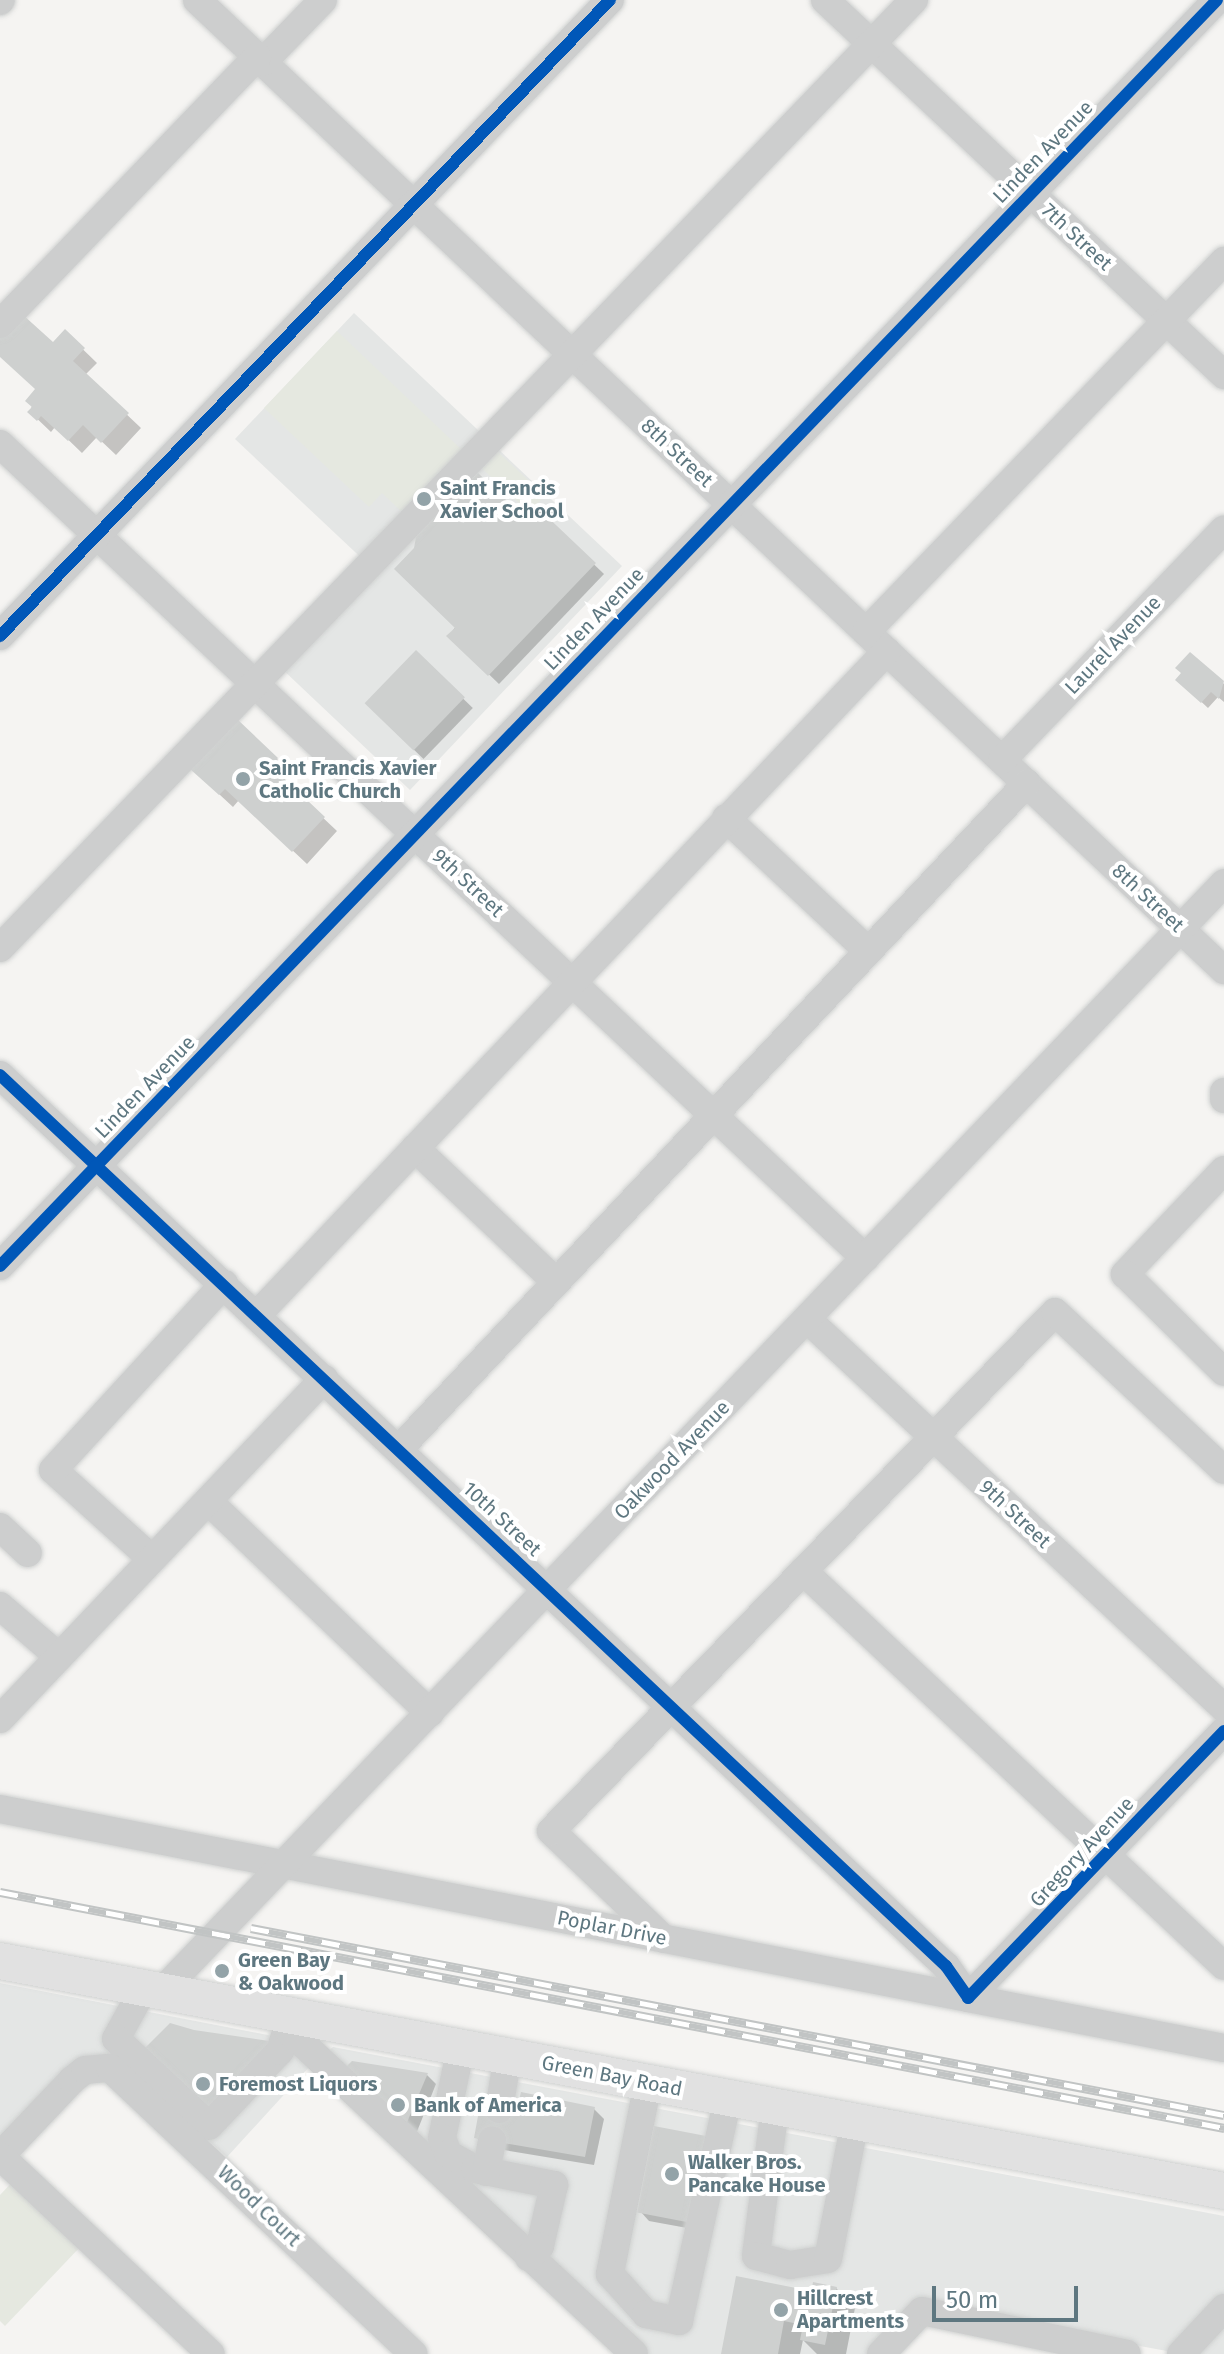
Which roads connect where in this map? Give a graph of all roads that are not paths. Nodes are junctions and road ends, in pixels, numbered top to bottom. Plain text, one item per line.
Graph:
1 (197, 0) edge
2 (323, 0) edge
3 (610, 0) edge
4 (825, 0) edge
5 (914, 0) edge
6 (1217, 0) edge
7 (872, 44) junction
8 (260, 60) junction
9 (1031, 194) junction
10 (413, 204) junction
11 (1224, 261) edge
12 (1166, 321) junction
13 (0, 324) edge
14 (572, 354) junction
15 (1224, 375) edge
16 (0, 444) edge
17 (732, 505) junction
18 (1224, 529) edge
19 (96, 534) junction
20 (866, 632) junction
21 (0, 636) edge
22 (887, 651) junction
23 (255, 684) junction
24 (1002, 760) junction
25 (1027, 783) junction
26 (726, 818) junction
27 (415, 834) junction
28 (1224, 883) edge
29 (1186, 934) junction
30 (0, 948) edge
31 (868, 951) junction
32 (1224, 970) edge
33 (573, 981) junction
34 (0, 1075) edge
35 (1224, 1092) edge
36 (1224, 1099) edge
37 (714, 1115) junction
38 (415, 1148) junction
39 (96, 1166) junction
40 (1224, 1170) edge
41 (865, 1258) junction
42 (0, 1266) edge
43 (556, 1282) junction
44 (224, 1284) junction
45 (257, 1315) junction
46 (807, 1319) junction
47 (1224, 1372) edge
48 (324, 1379) junction
49 (933, 1437) junction
50 (399, 1449) junction
51 (1224, 1470) edge
52 (208, 1501) junction
53 (0, 1527) edge
54 (28, 1553) dead end
55 (152, 1559) junction
56 (803, 1571) junction
57 (548, 1590) junction
58 (0, 1606) edge
59 (59, 1657) junction
60 (673, 1706) junction
61 (1224, 1708) edge
62 (430, 1713) junction
63 (0, 1719) edge
64 (1224, 1731) edge
65 (0, 1809) edge
66 (1106, 1855) junction
67 (283, 1864) junction
68 (664, 1939) junction
69 (0, 1961) edge
70 (1224, 1966) edge
71 (153, 1990) junction
72 (968, 1998) junction
73 (284, 2022) junction
74 (461, 2047) junction
75 (1224, 2048) edge
76 (508, 2056) junction
77 (648, 2083) junction
78 (728, 2098) junction
79 (775, 2107) junction
80 (499, 2109) dead end
81 (855, 2122) junction
82 (492, 2141) dead end
83 (0, 2156) edge
84 (486, 2172) junction
85 (1224, 2191) edge
86 (529, 2257) junction
87 (610, 2274) junction
88 (1224, 2308) edge
89 (597, 2320) junction
90 (211, 2354) edge
91 (414, 2354) edge
92 (634, 2354) edge
93 (881, 2354) edge
94 (1127, 2354) edge
95 (1181, 2354) edge

1 - 8 street, 8th Street
2 - 8 street
3 - 10 street
4 - 7 street, 7th Street
5 - 7 street
6 - 9 street, Linden Avenue
7 - 9 street, 7th Street
7 - 14 street
8 - 10 street, 8th Street
8 - 13 street
9 - 12 street, 7th Street
9 - 17 street, Linden Avenue
10 - 14 street, 8th Street
10 - 19 street
11 - 12 street
12 - 15 street, 7th Street
12 - 20 street
14 - 17 street, 8th Street
14 - 23 street
16 - 19 street, 9th Street
17 - 20 street, 8th Street
17 - 27 street, Linden Avenue
18 - 24 street, Laurel Avenue
19 - 21 street
19 - 23 street, 9th Street
20 - 22 street, 8th Street
22 - 24 street, 8th Street
22 - 26 street
23 - 27 street, 9th Street
23 - 30 street
24 - 25 street, 8th Street
25 - 29 street, 8th Street
25 - 31 street
26 - 31 street
26 - 33 street
27 - 33 street, 9th Street
27 - 39 street, Linden Avenue
28 - 29 street, Oakwood Avenue
29 - 32 street, 8th Street
29 - 41 street, Oakwood Avenue
31 - 37 street
33 - 37 street, 9th Street
33 - 38 street
34 - 39 street, 10th Street
35 - 36 street
37 - 41 street, 9th Street
37 - 43 street
38 - 43 street
38 - 45 street
39 - 42 street, Linden Avenue
39 - 44 street, 10th Street
40 - 47 street
41 - 46 street, Oakwood Avenue
43 - 50 street
44 - 45 street, 10th Street
44 - 55 street
45 - 48 street, 10th Street
46 - 49 street, 9th Street
46 - 57 street, Oakwood Avenue
48 - 50 street, 10th Street
48 - 52 street
49 - 51 street
49 - 56 street
49 - 61 street, 9th Street
50 - 57 street, 10th Street
52 - 55 street
52 - 62 street
53 - 54 street
55 - 59 street
56 - 60 street
56 - 66 street
57 - 60 street, 10th Street
57 - 62 street, Oakwood Avenue
58 - 59 street
59 - 63 street
60 - 68 street
60 - 72 street, 10th Street
62 - 67 street, Oakwood Avenue
64 - 66 street, Gregory Avenue
65 - 67 street, Poplar Drive
66 - 70 street
66 - 72 street, Gregory Avenue
67 - 68 street, Poplar Drive
67 - 71 street, Oakwood Avenue
68 - 72 street, Poplar Drive
69 - 71 main road, Green Bay Road
71 - 73 main road, Green Bay Road
71 - 73 street, Oakwood Avenue
72 - 75 street, Poplar Drive
73 - 74 main road, Green Bay Road
73 - 86 street
74 - 76 main road, Green Bay Road
74 - 84 street
76 - 77 main road, Green Bay Road
76 - 80 street
77 - 78 main road, Green Bay Road
77 - 87 street
78 - 79 main road, Green Bay Road
78 - 87 street
79 - 81 main road, Green Bay Road
79 - 81 street
81 - 85 main road, Green Bay Road
82 - 84 street
83 - 90 street
83 - 91 street, Wood Court
84 - 86 street
86 - 89 street
87 - 89 street
88 - 95 street
89 - 92 street
93 - 94 street

